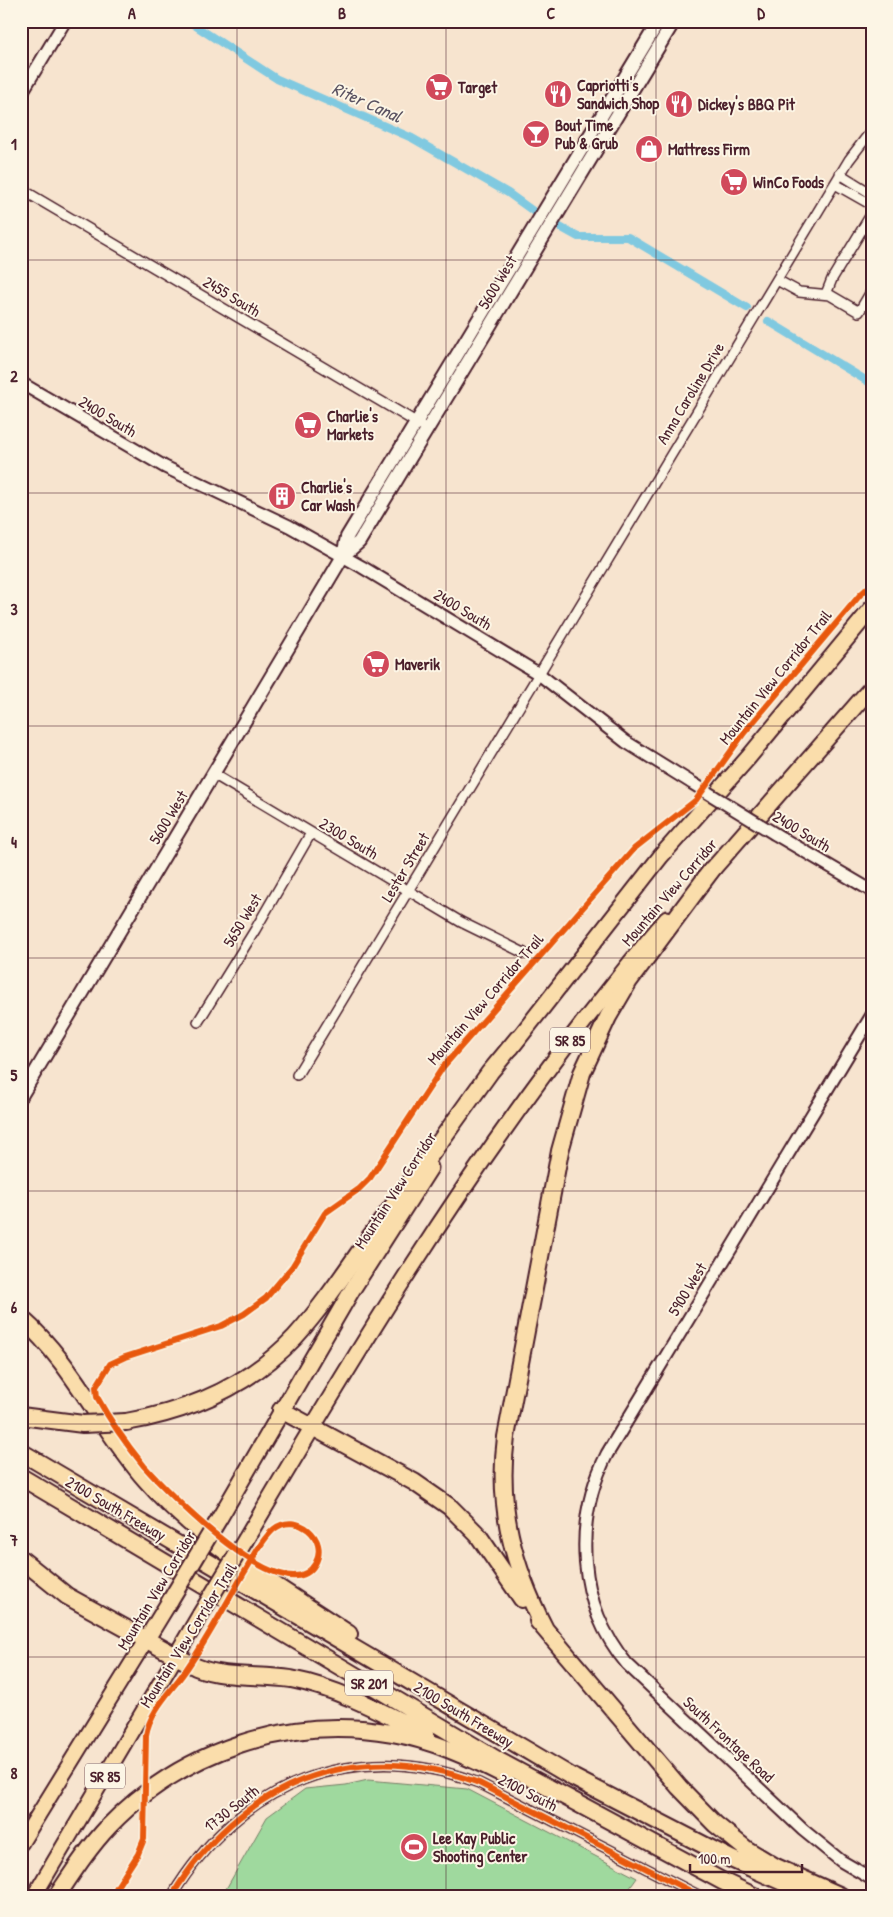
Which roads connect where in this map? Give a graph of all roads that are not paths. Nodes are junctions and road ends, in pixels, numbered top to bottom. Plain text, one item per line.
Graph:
1 (65, 21) edge
2 (659, 21) edge
3 (666, 21) edge
4 (674, 21) edge
5 (652, 58) junction
6 (21, 94) edge
7 (872, 130) edge
8 (840, 174) junction
9 (835, 184) junction
10 (21, 188) edge
11 (872, 194) edge
12 (872, 205) edge
13 (872, 213) edge
14 (777, 280) junction
15 (872, 290) edge
16 (826, 294) junction
17 (868, 304) edge
18 (21, 383) edge
19 (422, 426) junction
20 (343, 556) junction
21 (872, 608) edge
22 (539, 674) junction
23 (872, 687) edge
24 (213, 774) junction
25 (311, 833) junction
26 (713, 868) junction
27 (408, 891) junction
28 (872, 892) edge
29 (524, 953) dead end
30 (872, 1014) edge
31 (198, 1022) dead end
32 (518, 1038) junction
33 (297, 1074) dead end
34 (21, 1096) edge
35 (21, 1318) edge
36 (281, 1410) junction
37 (21, 1416) edge
38 (312, 1426) junction
39 (21, 1452) edge
40 (21, 1477) edge
41 (21, 1559) edge
42 (591, 1598) joint
43 (545, 1629) junction
44 (146, 1640) junction
45 (176, 1656) junction
46 (468, 1716) junction
47 (490, 1768) junction
48 (330, 1771) joint
49 (21, 1843) edge
50 (872, 1879) edge
51 (722, 1881) junction
52 (34, 1896) edge
53 (57, 1896) edge
54 (172, 1896) edge
55 (700, 1896) edge
56 (754, 1896) edge
57 (814, 1896) edge
58 (841, 1896) edge

1 - 6 street
2 - 19 main road, 5600 West
3 - 5 main road
4 - 5 main road, 5600 West
5 - 19 main road, 5600 West
7 - 8 street, Anna Caroline Drive
8 - 9 street, Anna Caroline Drive
8 - 11 street
9 - 12 street
9 - 14 street, Anna Caroline Drive
10 - 19 street, 2455 South
13 - 16 street
14 - 16 street
14 - 22 street, Anna Caroline Drive
15 - 17 street
16 - 17 street
18 - 20 street, 2400 South
19 - 20 main road, 5600 West
20 - 22 street, 2400 South
20 - 24 main road, 5600 West
21 - 32 highway, Mountain View Corridor / SR 85
22 - 27 street, Lester Street
22 - 28 street, 2400 South, bridge
23 - 26 highway, Mountain View Corridor / SR 85
24 - 25 street, 2300 South
24 - 34 main road, 5600 West
25 - 27 street, 2300 South
25 - 31 street, 5650 West
26 - 38 highway, Mountain View Corridor / SR 85
26 - 43 highway
27 - 29 street, 2300 South
27 - 33 street, Lester Street
30 - 42 street, 5900 West
32 - 36 highway, Mountain View Corridor / SR 85
32 - 37 highway, bridge
35 - 46 highway
36 - 38 highway
36 - 44 highway, Mountain View Corridor / SR 85, bridge
38 - 43 highway
38 - 45 highway, Mountain View Corridor / SR 85, bridge
39 - 46 highway, 2100 South Freeway / SR 201
40 - 51 highway, 2100 South Freeway / SR 201
41 - 44 highway
42 - 50 street, South Frontage Road
43 - 58 highway
44 - 45 highway
44 - 49 main road, Mountain View Corridor / SR 85
45 - 47 highway
45 - 52 main road, Mountain View Corridor / SR 85
46 - 57 highway, 2100 South Freeway / SR 201
47 - 51 highway
47 - 53 highway
48 - 54 street, 1730 South
48 - 55 street, 2100 South
51 - 56 highway, 2100 South Freeway / SR 201

